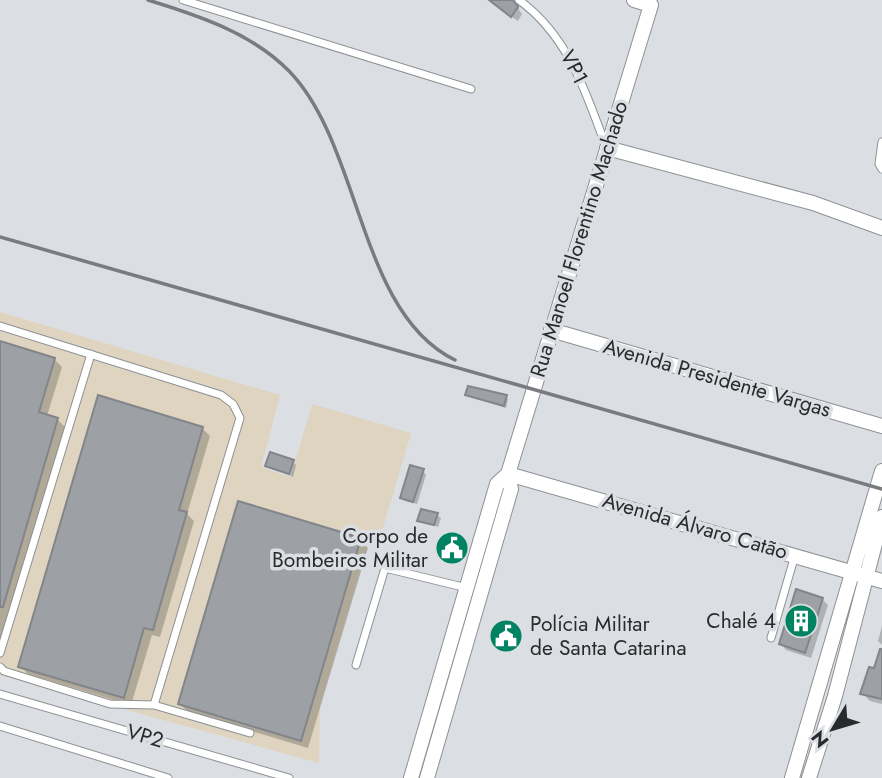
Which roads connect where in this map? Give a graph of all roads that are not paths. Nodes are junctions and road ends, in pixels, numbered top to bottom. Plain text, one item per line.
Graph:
1 (183, 0) edge
2 (519, 0) edge
3 (634, 0) edge
4 (471, 89) dead end
5 (882, 142) edge
6 (607, 148) junction
7 (882, 169) edge
8 (882, 228) edge
9 (0, 326) edge
10 (551, 330) junction
11 (91, 354) junction
12 (882, 426) edge
13 (882, 471) edge
14 (508, 474) junction
15 (882, 517) edge
16 (795, 554) junction
17 (853, 572) junction
18 (875, 578) edge
19 (467, 588) junction
20 (482, 591) junction
21 (452, 638) junction
22 (771, 638) dead end
23 (467, 642) junction
24 (0, 653) edge
25 (356, 665) dead end
26 (0, 667) edge
27 (819, 691) junction
28 (0, 694) edge
29 (835, 696) junction
30 (154, 705) junction
31 (0, 726) edge
32 (250, 733) dead end
33 (168, 778) edge
34 (289, 778) edge
35 (411, 778) edge
36 (427, 778) edge
37 (792, 778) edge
38 (809, 778) edge

1 - 4 lane
2 - 6 lane, VP1
3 - 6 street, Rua Manoel Florentino Machado
5 - 7 lane
6 - 8 street
6 - 10 street, Rua Manoel Florentino Machado
9 - 11 lane
10 - 12 street, Avenida Presidente Vargas
10 - 14 street, Rua Manoel Florentino Machado
11 - 24 lane
11 - 30 lane
13 - 17 street
14 - 16 street, Avenida Álvaro Catão
14 - 19 street, Rua Manoel Florentino Machado
14 - 20 street, Rua Manoel Florentino Machado
15 - 18 street
16 - 17 street, Avenida Álvaro Catão
16 - 22 lane
17 - 18 street, Avenida Álvaro Catão
17 - 27 street
18 - 29 street
19 - 20 lane
19 - 21 street, Rua Manoel Florentino Machado
19 - 25 lane
20 - 23 street, Rua Manoel Florentino Machado
21 - 23 lane
21 - 35 street, Rua Manoel Florentino Machado
23 - 36 street, Rua Manoel Florentino Machado
26 - 30 lane
27 - 29 street
27 - 37 street
28 - 34 lane, VP2
29 - 38 street
30 - 32 lane
31 - 33 lane

